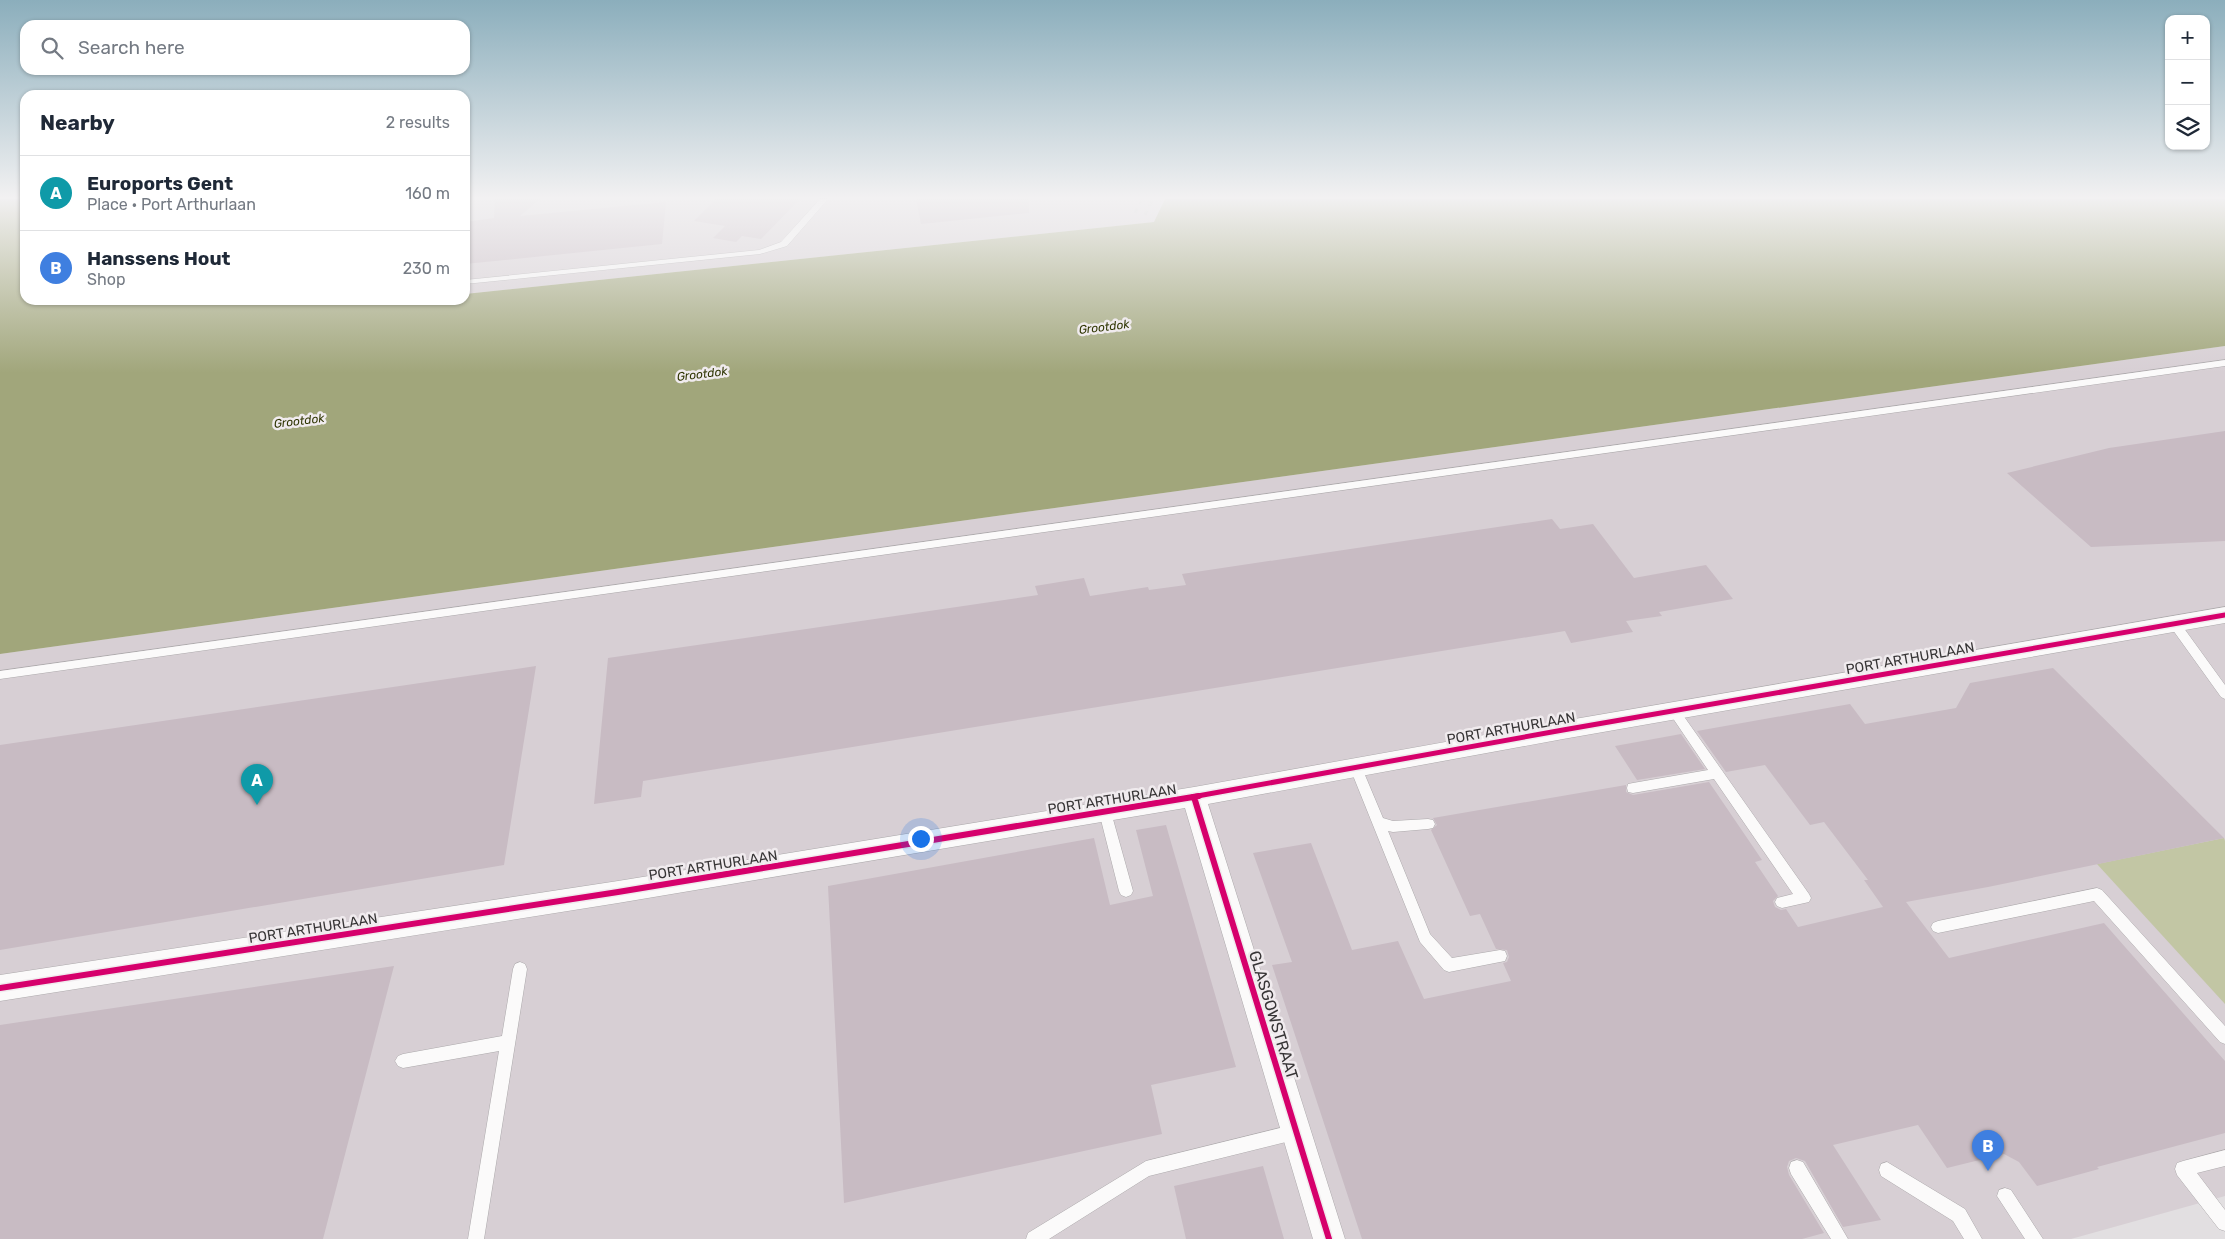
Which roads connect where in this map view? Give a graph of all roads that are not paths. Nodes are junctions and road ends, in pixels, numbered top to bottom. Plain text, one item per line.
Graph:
1 (713, 257) edge
2 (470, 281) edge
3 (2225, 363) edge
4 (2225, 616) edge
5 (2174, 623) junction
6 (0, 675) edge
7 (2225, 694) edge
8 (1674, 711) junction
9 (1356, 768) junction
10 (1718, 773) junction
11 (1633, 788) dead end
12 (1194, 797) junction
13 (1105, 812) junction
14 (1377, 821) junction
15 (1428, 824) dead end
16 (1126, 891) dead end
17 (1782, 902) dead end
18 (1938, 927) dead end
19 (1500, 956) dead end
20 (520, 969) dead end
21 (0, 988) edge
22 (2225, 1037) edge
23 (508, 1042) junction
24 (403, 1061) dead end
25 (1296, 1132) junction
26 (2225, 1158) edge
27 (1797, 1168) dead end
28 (1888, 1170) dead end
29 (2005, 1196) dead end
30 (2225, 1223) edge
31 (476, 1239) edge
32 (1034, 1239) edge
33 (1329, 1239) edge
34 (1840, 1239) edge
35 (1974, 1239) edge
36 (2035, 1239) edge

1 - 2 lane
3 - 6 lane
4 - 5 street, PORT ARTHURLAAN
5 - 7 lane
5 - 8 street, PORT ARTHURLAAN
8 - 9 street, PORT ARTHURLAAN
8 - 10 lane
9 - 12 street, PORT ARTHURLAAN
9 - 14 lane
10 - 11 lane
10 - 17 lane
12 - 13 street, PORT ARTHURLAAN
12 - 25 street, GLASGOWSTRAAT
13 - 16 lane
13 - 21 street, PORT ARTHURLAAN
14 - 15 lane
14 - 19 lane
18 - 22 lane
20 - 23 lane
23 - 24 lane
23 - 31 lane
25 - 32 lane
25 - 33 street, GLASGOWSTRAAT
26 - 30 lane
27 - 34 lane
28 - 35 lane
29 - 36 lane

